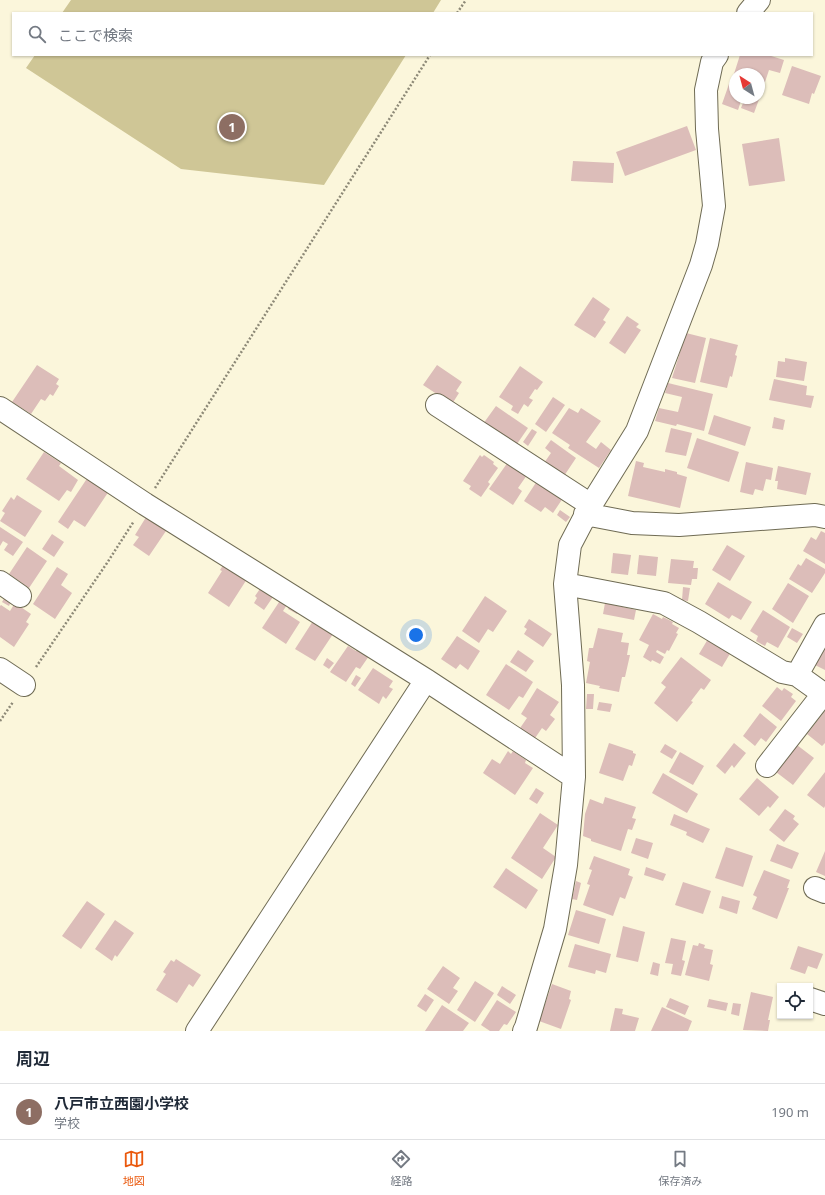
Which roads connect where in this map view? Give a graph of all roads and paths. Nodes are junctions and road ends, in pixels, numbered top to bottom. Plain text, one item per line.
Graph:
1 (466, 0) edge
2 (759, 0) edge
3 (458, 12) edge
4 (749, 12) edge
5 (429, 56) edge
6 (716, 56) edge
7 (437, 405) dead end
8 (0, 408) edge
9 (145, 504) junction
10 (588, 510) junction
11 (825, 517) edge
12 (0, 582) edge
13 (565, 584) junction
14 (20, 596) dead end
15 (825, 625) edge
16 (0, 669) edge
17 (797, 675) junction
18 (426, 680) junction
19 (24, 685) joint
20 (824, 695) edge
21 (767, 766) dead end
22 (574, 777) junction
23 (813, 1000) edge
24 (825, 1004) edge
25 (197, 1031) edge
26 (524, 1031) edge

1 - 3 path
2 - 4 street
5 - 9 path
6 - 10 street
7 - 10 street
8 - 9 street
9 - 18 street
9 - 19 path
10 - 11 street
10 - 13 street
12 - 14 street
13 - 17 street
13 - 22 street
15 - 17 street
16 - 19 street
17 - 20 street
18 - 22 street
18 - 25 street
20 - 21 street
22 - 26 street
23 - 24 street

